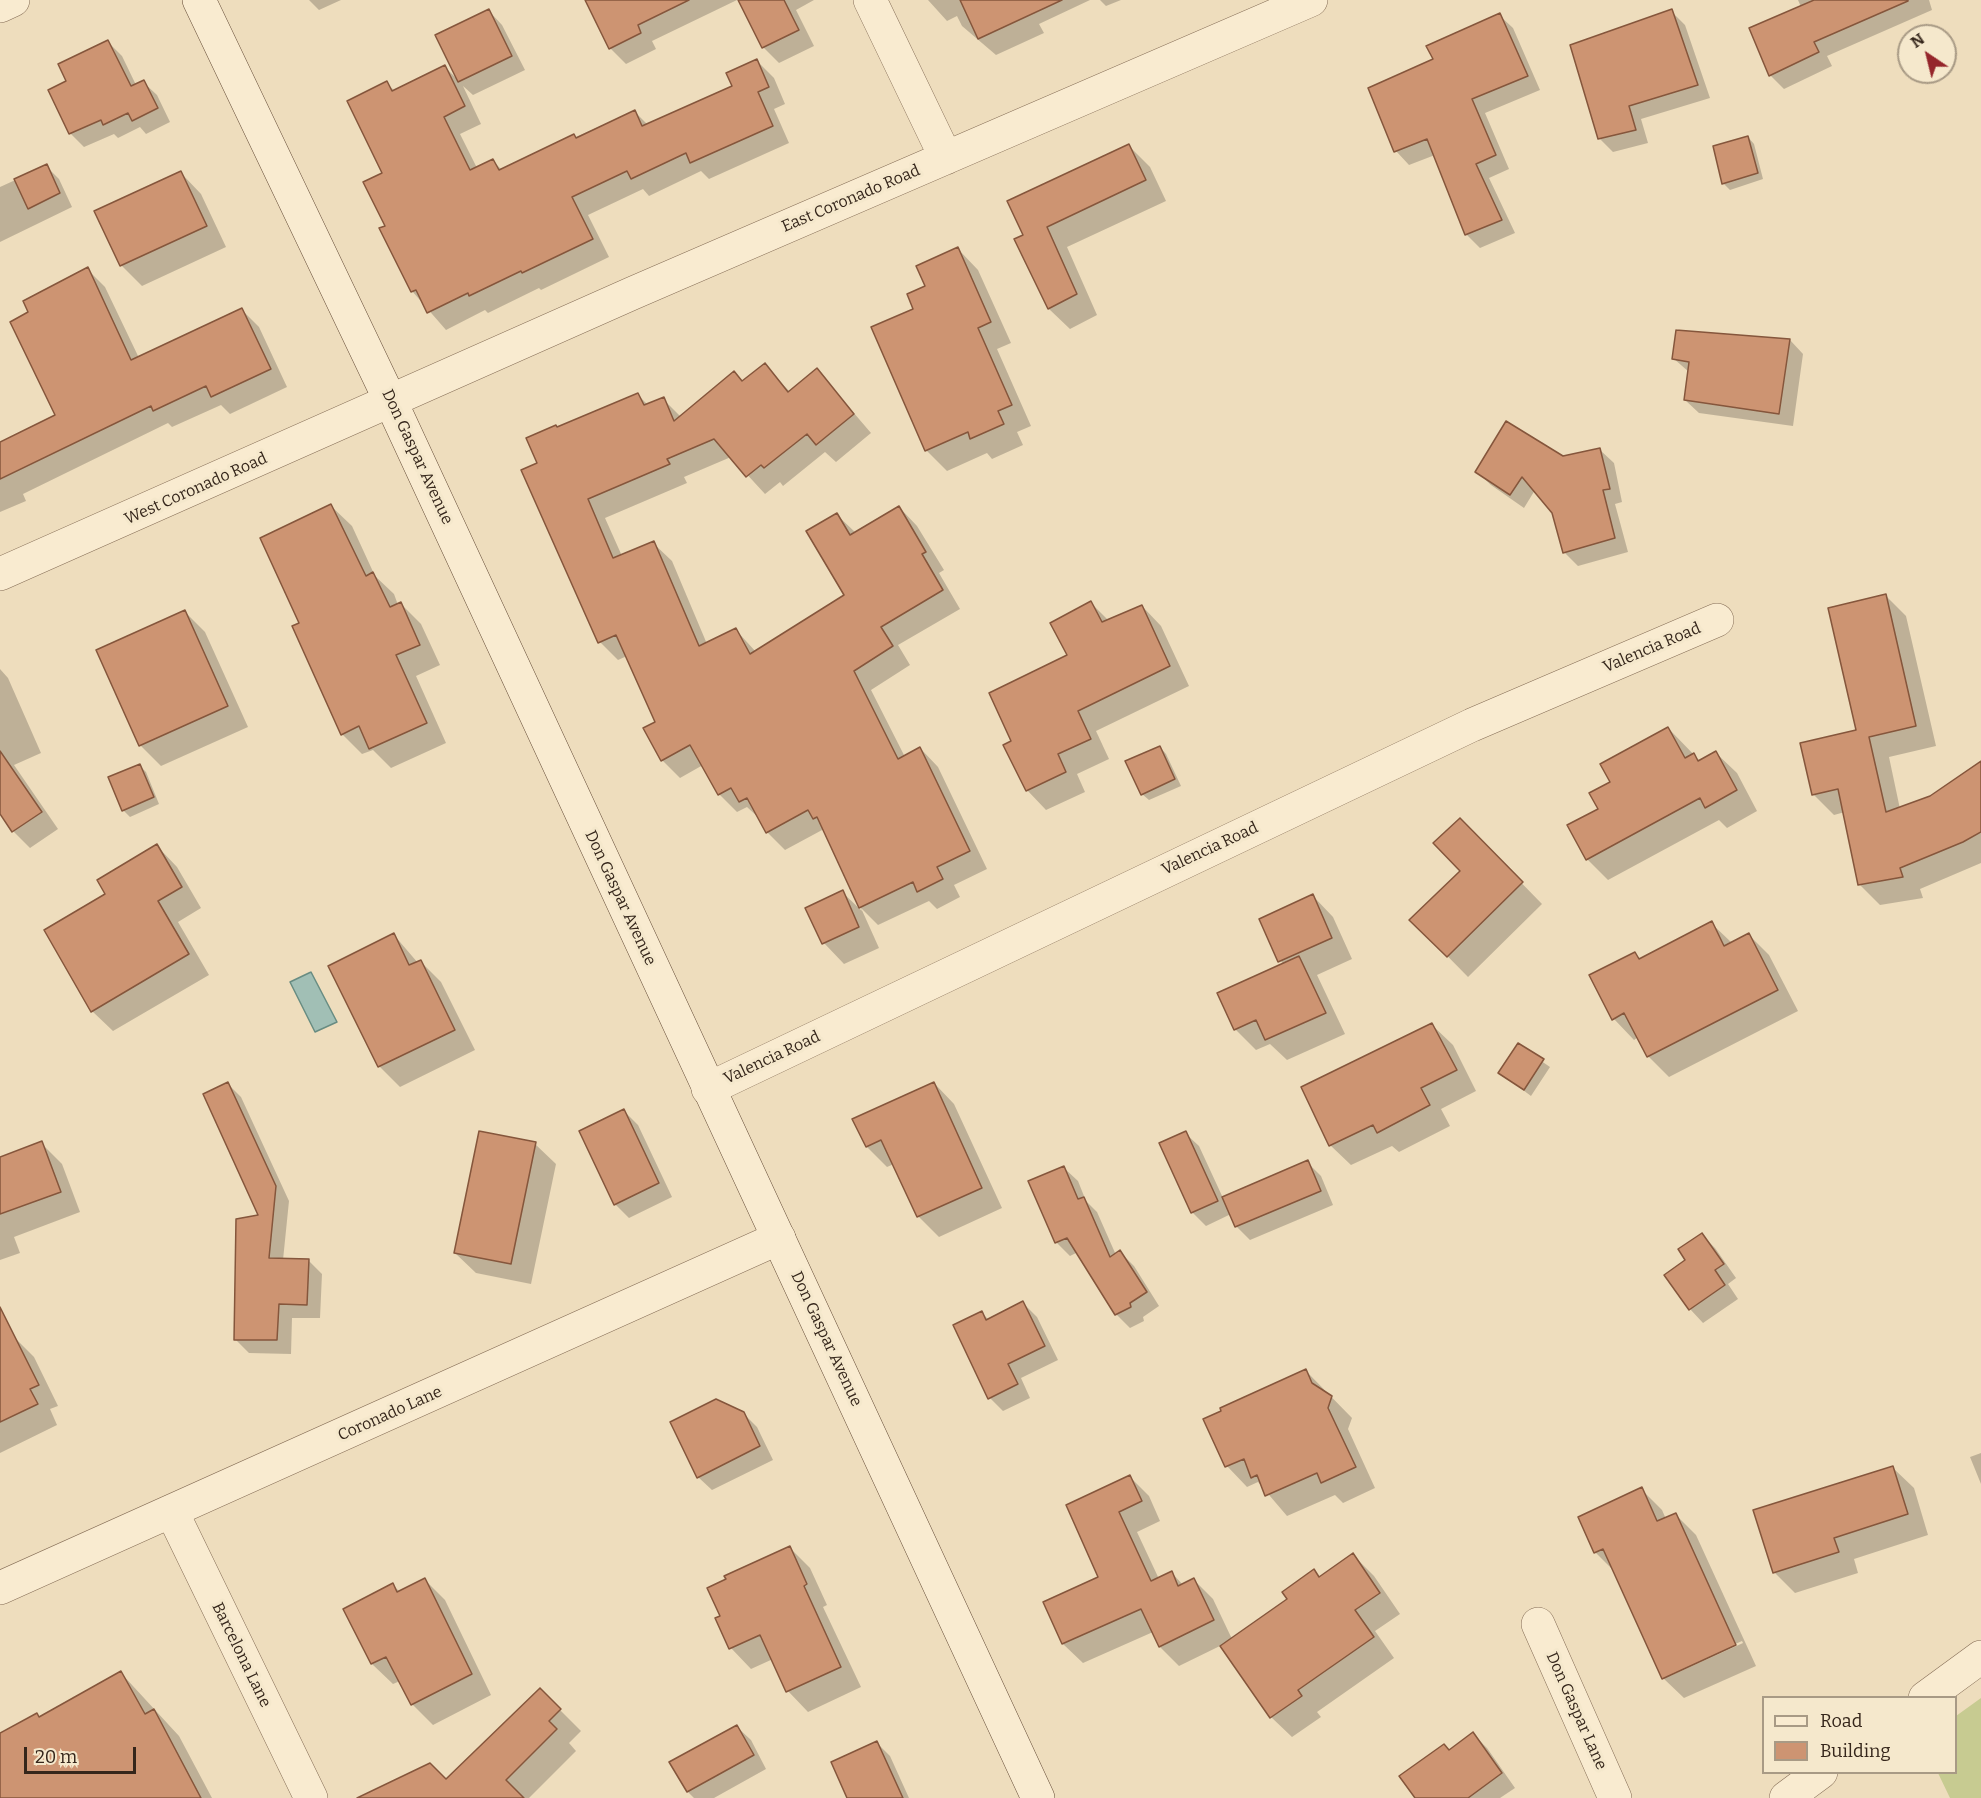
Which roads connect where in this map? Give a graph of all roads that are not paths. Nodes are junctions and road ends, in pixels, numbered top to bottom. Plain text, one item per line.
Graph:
1 (14, 0) edge
2 (199, 0) edge
3 (870, 0) edge
4 (1311, 0) edge
5 (0, 6) edge
6 (946, 158) junction
7 (390, 400) junction
8 (0, 574) edge
9 (1717, 620) dead end
10 (708, 1089) junction
11 (779, 1238) junction
12 (172, 1512) junction
13 (0, 1588) edge
14 (1538, 1624) dead end
15 (1981, 1657) edge
16 (1928, 1696) edge
17 (1820, 1774) edge
18 (311, 1798) edge
19 (1038, 1798) edge
20 (1615, 1798) edge
21 (1786, 1798) edge

1 - 5 street
2 - 7 street, Don Gaspar Avenue
3 - 6 street
4 - 6 street, East Coronado Road
6 - 7 street, East Coronado Road
7 - 8 street, West Coronado Road
7 - 10 street, Don Gaspar Avenue
9 - 10 street, Valencia Road
10 - 11 street, Don Gaspar Avenue
11 - 12 street, Coronado Lane
11 - 19 street, Don Gaspar Avenue
12 - 13 street, Coronado Lane
12 - 18 street, Barcelona Lane
14 - 20 street, Don Gaspar Lane
15 - 16 street
17 - 21 street

